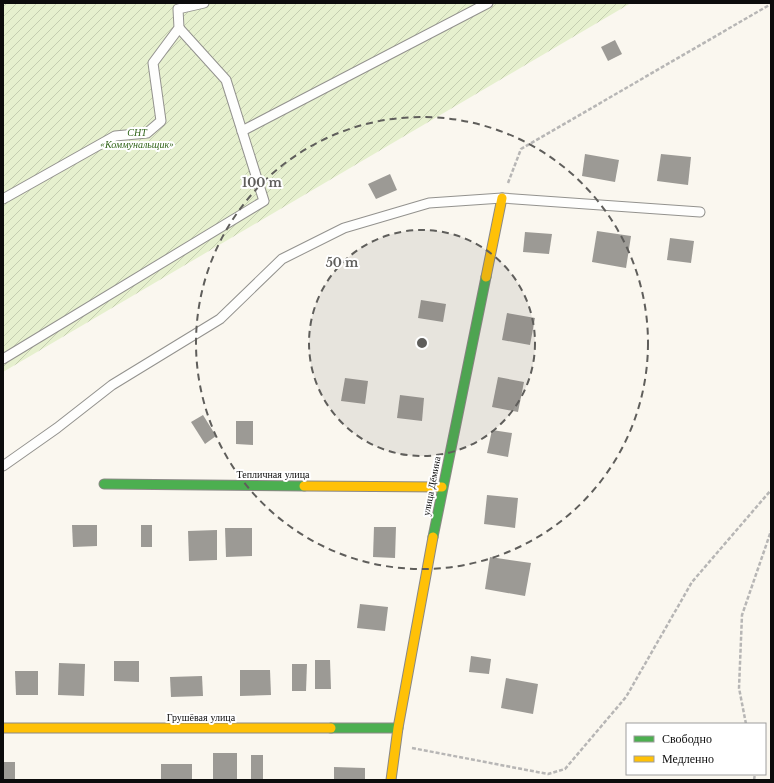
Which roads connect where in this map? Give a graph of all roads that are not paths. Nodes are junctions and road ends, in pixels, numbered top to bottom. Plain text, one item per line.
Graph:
1 (204, 3) edge
2 (488, 3) edge
3 (176, 6) edge
4 (179, 28) junction
5 (242, 131) junction
6 (502, 198) junction
7 (3, 199) edge
8 (700, 212) dead end
9 (3, 359) edge
10 (3, 466) edge
11 (104, 484) dead end
12 (442, 486) junction
13 (3, 728) edge
14 (398, 728) junction
15 (391, 780) edge

1 - 3 lane
2 - 5 lane
3 - 4 lane
4 - 5 lane
4 - 7 lane
5 - 9 lane
6 - 8 lane
6 - 10 lane
6 - 12 street, улица Дёмина
11 - 12 street, Тепличная улица
12 - 14 street, улица Дёмина
13 - 14 street, Грушёвая улица
14 - 15 street, улица Дёмина

